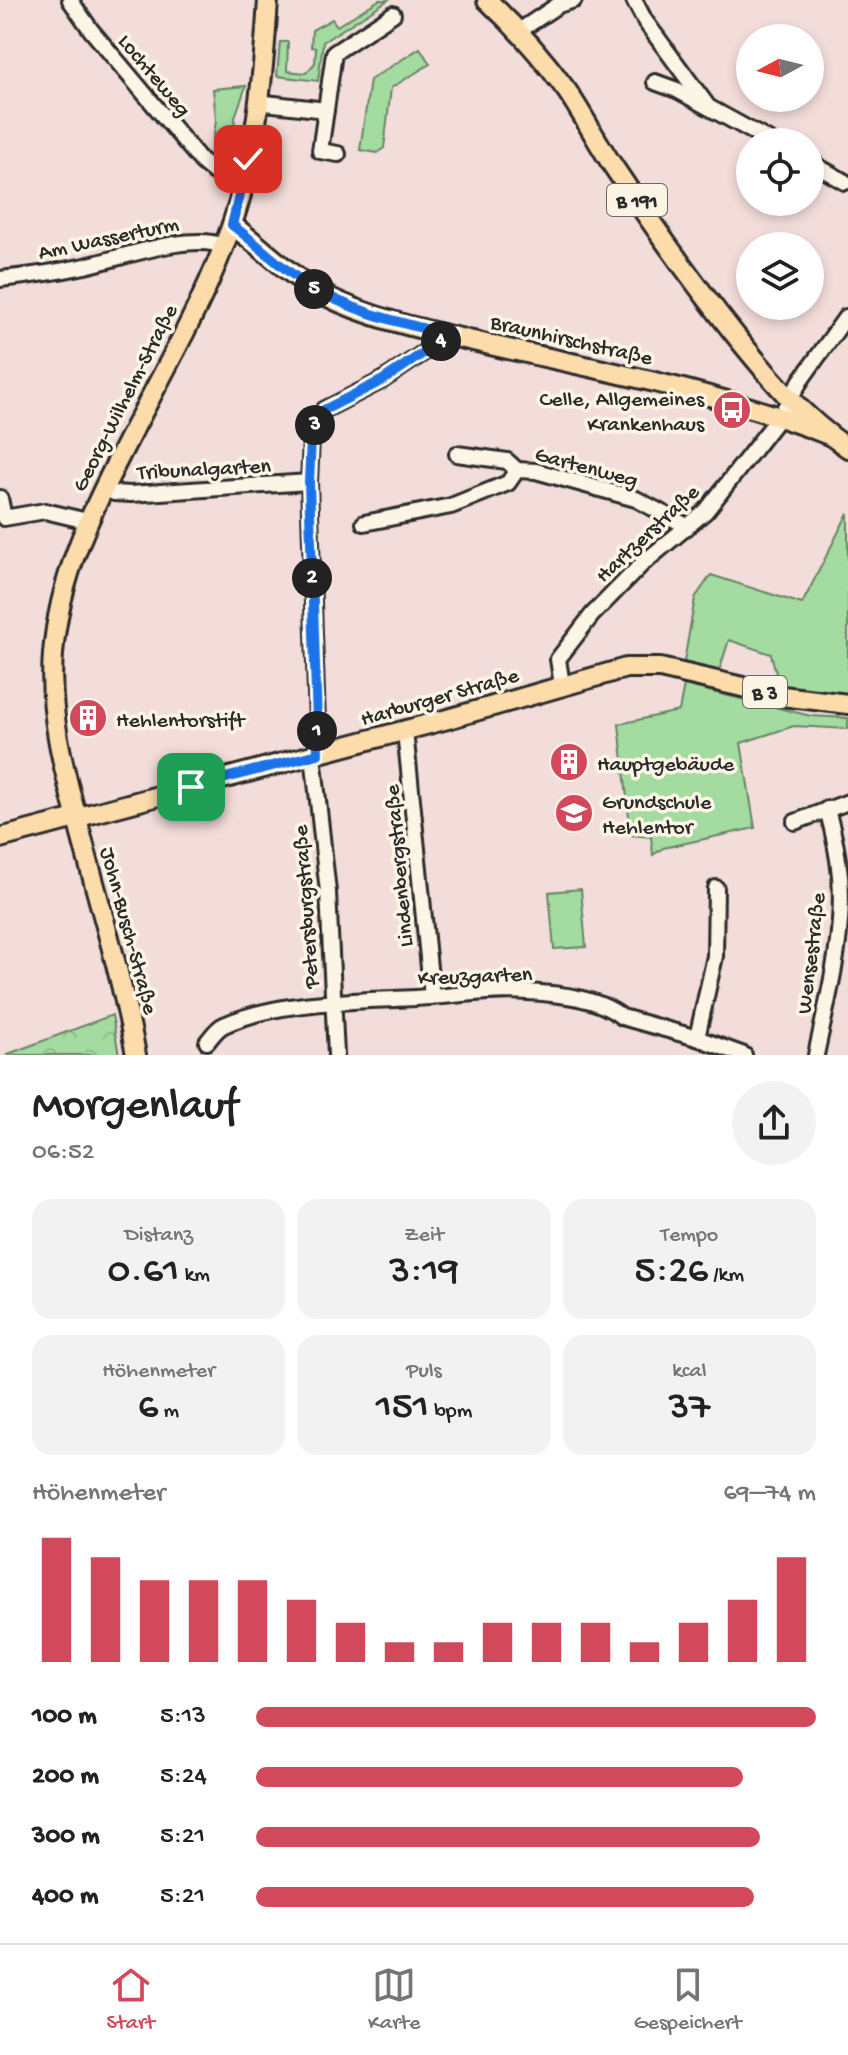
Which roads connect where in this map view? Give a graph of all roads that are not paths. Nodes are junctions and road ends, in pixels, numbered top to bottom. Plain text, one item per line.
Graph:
1 (70, 0) edge
2 (268, 0) edge
3 (487, 0) edge
4 (574, 0) edge
5 (634, 0) edge
6 (393, 14) dead end
7 (519, 31) junction
8 (655, 82) dead end
9 (257, 102) junction
10 (709, 108) junction
11 (326, 110) junction
12 (746, 128) edge
13 (338, 154) dead end
14 (824, 170) edge
15 (214, 172) dead end
16 (845, 182) dead end
17 (232, 225) junction
18 (224, 246) junction
19 (0, 279) edge
20 (846, 317) edge
21 (450, 335) junction
22 (767, 374) junction
23 (789, 398) junction
24 (754, 408) junction
25 (780, 416) junction
26 (829, 435) junction
27 (848, 448) edge
28 (457, 454) dead end
29 (517, 470) junction
30 (309, 482) junction
31 (104, 487) junction
32 (0, 498) edge
33 (87, 521) junction
34 (364, 523) dead end
35 (686, 528) junction
36 (562, 685) junction
37 (848, 704) edge
38 (405, 731) junction
39 (316, 755) junction
40 (848, 802) edge
41 (827, 809) junction
42 (77, 818) junction
43 (795, 822) dead end
44 (0, 838) edge
45 (716, 888) dead end
46 (432, 997) junction
47 (334, 1002) junction
48 (697, 1038) junction
49 (207, 1042) dead end
50 (136, 1055) edge
51 (336, 1055) edge
52 (744, 1055) edge
53 (816, 1055) edge

1 - 15 street, Lochteweg
2 - 9 main road, Georg-Wilhelm-Straße
3 - 7 main road, B 191
4 - 7 street
5 - 10 street
6 - 11 street
7 - 22 main road, B 191
8 - 10 street
9 - 11 street
9 - 17 main road, Georg-Wilhelm-Straße
10 - 12 street
11 - 13 street
14 - 16 street
17 - 18 main road, Georg-Wilhelm-Straße
17 - 21 main road, Braunhirschstraße
18 - 19 street, Am Wasserturm
18 - 31 main road, Georg-Wilhelm-Straße
20 - 23 street, Hartzerstraße
21 - 24 main road, Braunhirschstraße
21 - 30 street, Petersburgstraße
22 - 23 main road, B 191
22 - 24 main road
23 - 25 street, Hartzerstraße
23 - 26 main road, B 191
24 - 25 main road, Braunhirschstraße
25 - 26 main road, Braunhirschstraße
25 - 35 street, Hartzerstraße
26 - 27 main road, B 191
28 - 29 street, Gartenweg
29 - 34 street, Gartenweg
29 - 35 street, Gartenweg
30 - 31 street, Tribunalgarten
30 - 39 street, Petersburgstraße
31 - 33 main road, Georg-Wilhelm-Straße
32 - 33 street
33 - 42 main road, Georg-Wilhelm-Straße
35 - 36 street, Hartzerstraße
36 - 37 main road, Harburger Straße / B 3
36 - 38 main road, Harburger Straße / B 3
38 - 39 main road, Harburger Straße / B 3
38 - 46 street, Lindenbergstraße
39 - 42 main road, Harburger Straße / B 3
39 - 47 street, Petersburgstraße
40 - 41 street
41 - 43 street
41 - 53 street, Wensestraße
42 - 44 main road, Harburger Straße / B 3
42 - 50 main road, John-Busch-Straße
45 - 48 street
46 - 47 street, Kreuzgarten
46 - 48 street, Kreuzgarten
47 - 49 street, Kreuzgarten
47 - 51 street, Petersburgstraße
48 - 52 street, Kreuzgarten

